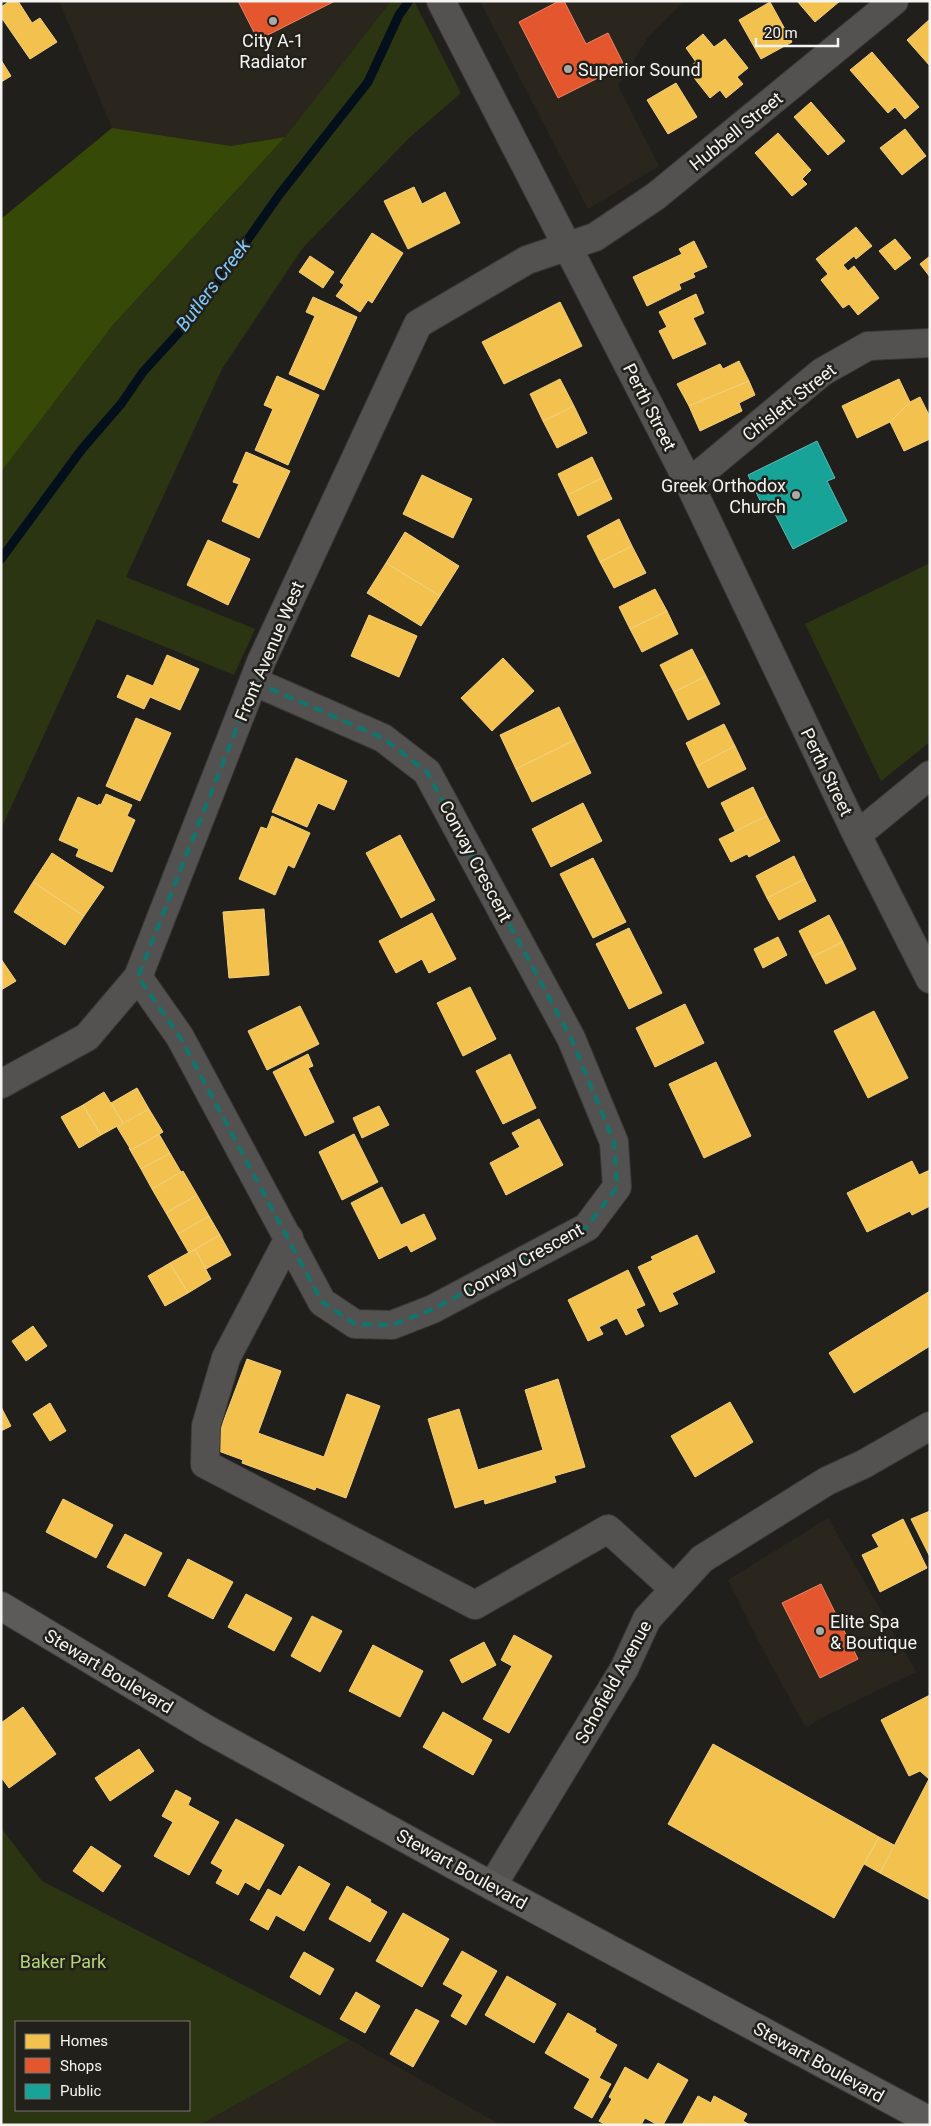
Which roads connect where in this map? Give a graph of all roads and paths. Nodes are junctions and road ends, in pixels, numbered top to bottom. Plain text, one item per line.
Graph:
1 (894, 1) edge
2 (446, 11) edge
3 (568, 246) junction
4 (930, 343) edge
5 (689, 483) junction
6 (254, 682) junction
7 (930, 775) edge
8 (857, 835) junction
9 (138, 977) junction
10 (930, 979) edge
11 (1, 1084) edge
12 (288, 1238) junction
13 (930, 1426) edge
14 (674, 1589) junction
15 (1, 1606) edge
16 (492, 1886) junction
17 (930, 2121) edge

1 - 3 street, Hubbell Street
2 - 3 street, Perth Street
3 - 5 street, Perth Street
3 - 6 street, Front Avenue West
4 - 5 street, Chislett Street
5 - 8 street, Perth Street
6 - 9 street, Front Avenue West
6 - 12 street, Convay Crescent
7 - 8 street
8 - 10 street, Perth Street
9 - 11 street, Front Avenue West
9 - 12 street, Convay Crescent
12 - 14 street
13 - 14 street, Schofield Avenue
14 - 16 street, Schofield Avenue
15 - 16 main road, Stewart Boulevard
16 - 17 main road, Stewart Boulevard

